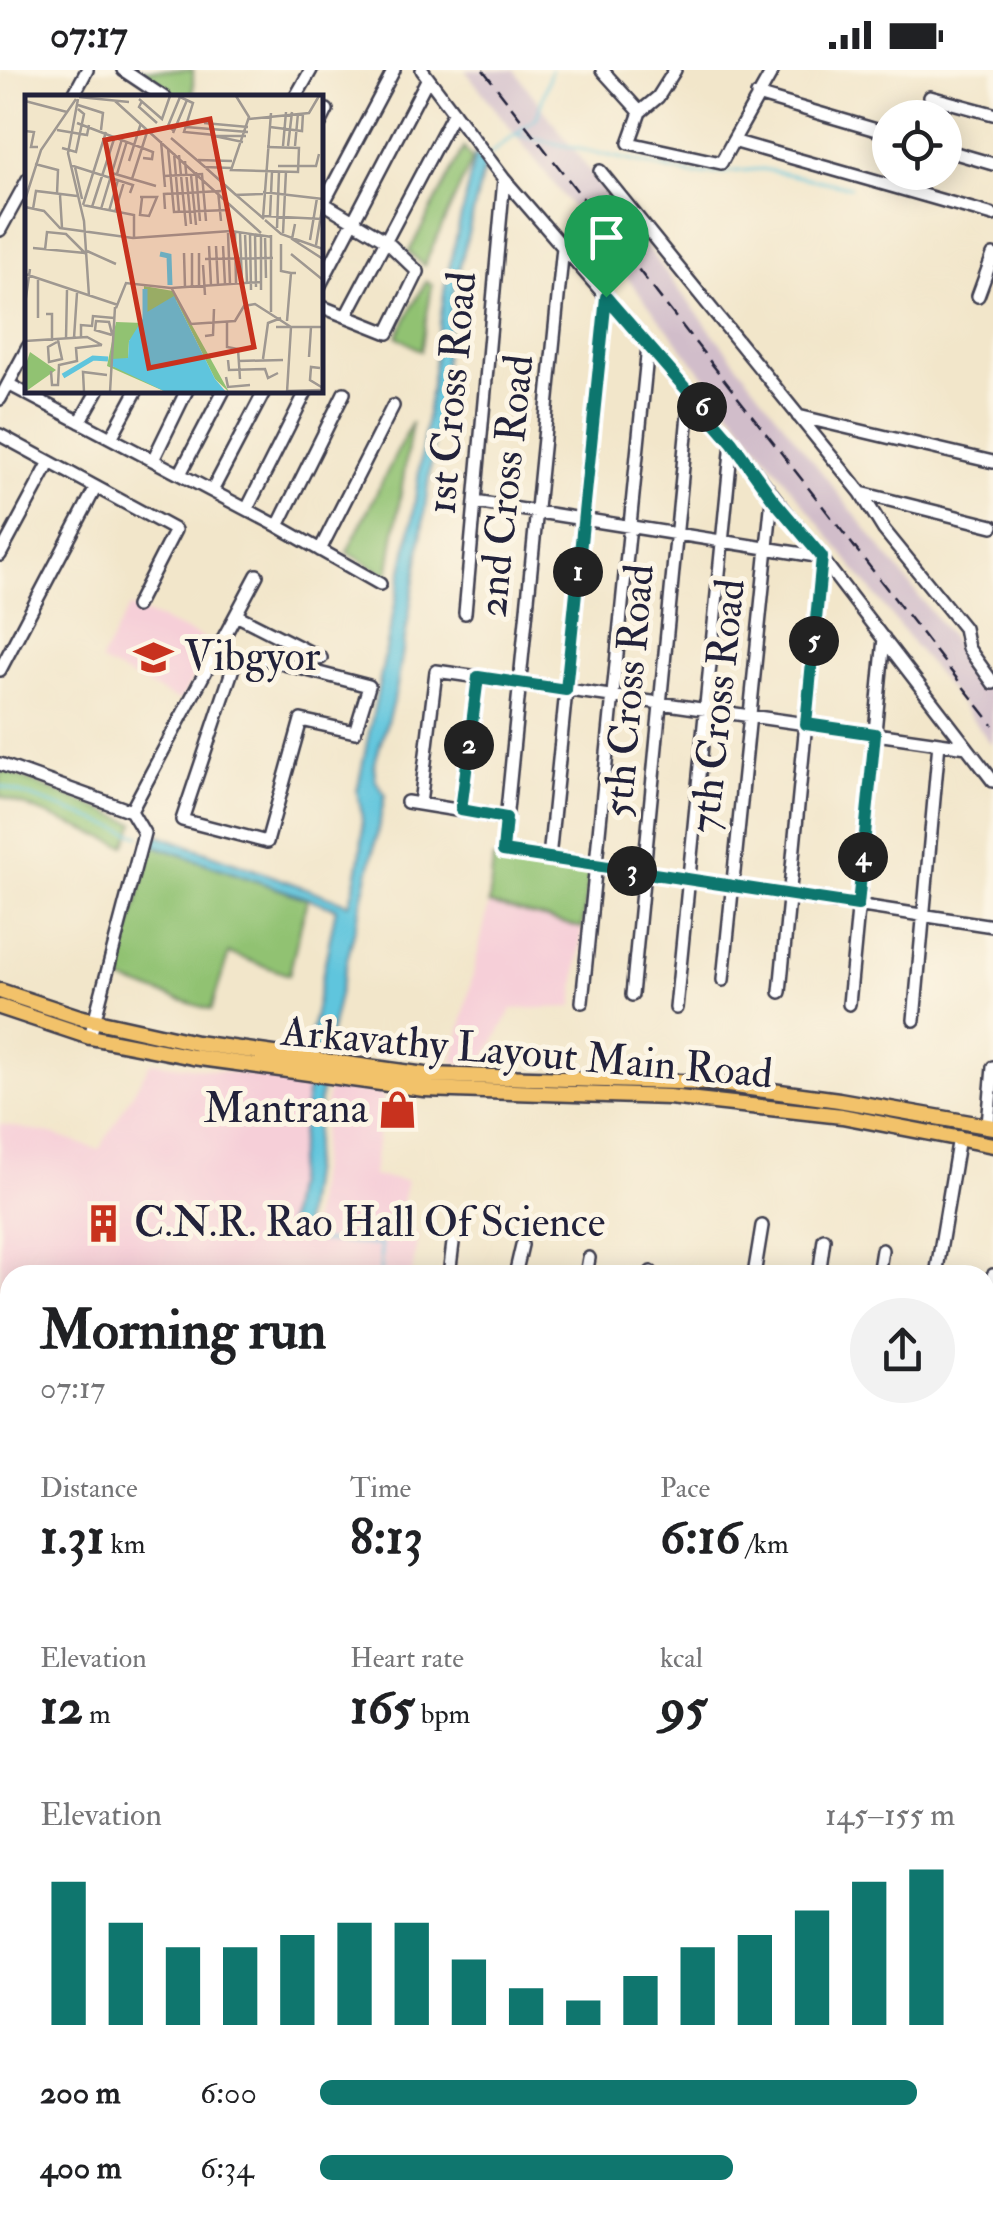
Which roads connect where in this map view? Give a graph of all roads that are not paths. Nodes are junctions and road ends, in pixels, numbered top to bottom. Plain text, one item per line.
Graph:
1 (87, 70) edge
2 (123, 70) edge
3 (310, 70) edge
4 (394, 70) edge
5 (602, 70) edge
6 (675, 70) edge
7 (773, 70) edge
8 (425, 74) edge
9 (74, 95) edge
10 (159, 95) edge
11 (297, 95) edge
12 (757, 96) junction
13 (930, 97) dead end
14 (327, 110) dead end
15 (454, 112) junction
16 (640, 112) junction
17 (993, 114) edge
18 (322, 120) edge
19 (872, 129) edge
20 (733, 141) junction
21 (962, 155) edge
22 (993, 164) edge
23 (600, 171) dead end
24 (504, 179) junction
25 (25, 184) edge
26 (322, 202) edge
27 (322, 205) edge
28 (993, 215) edge
29 (353, 222) junction
30 (0, 230) edge
31 (385, 240) junction
32 (563, 247) junction
33 (993, 255) edge
34 (322, 281) edge
35 (978, 296) dead end
36 (606, 297) junction
37 (322, 307) edge
38 (346, 316) junction
39 (648, 346) junction
40 (25, 353) edge
41 (8, 384) junction
42 (53, 392) edge
43 (97, 392) edge
44 (136, 392) edge
45 (187, 392) edge
46 (223, 392) edge
47 (264, 392) edge
48 (306, 392) edge
49 (344, 393) dead end
50 (690, 394) junction
51 (0, 399) edge
52 (46, 404) junction
53 (393, 406) dead end
54 (798, 416) junction
55 (80, 422) junction
56 (0, 435) edge
57 (112, 438) junction
58 (732, 442) junction
59 (153, 460) junction
60 (50, 462) junction
61 (993, 462) edge
62 (180, 474) junction
63 (96, 487) junction
64 (212, 491) junction
65 (862, 493) junction
66 (772, 498) junction
67 (475, 502) junction
68 (246, 509) junction
69 (536, 512) junction
70 (583, 520) junction
71 (278, 526) junction
72 (993, 526) edge
73 (630, 527) junction
74 (676, 534) junction
75 (722, 541) junction
76 (767, 548) junction
77 (320, 550) junction
78 (0, 555) edge
79 (822, 557) junction
80 (257, 576) dead end
81 (380, 584) dead end
82 (136, 606) dead end
83 (466, 612) dead end
84 (236, 614) junction
85 (884, 638) junction
86 (214, 655) junction
87 (321, 658) dead end
88 (234, 664) junction
89 (0, 670) edge
90 (478, 677) junction
91 (520, 683) junction
92 (993, 683) edge
93 (566, 690) junction
94 (613, 696) junction
95 (660, 703) junction
96 (706, 710) junction
97 (750, 716) junction
98 (806, 724) junction
99 (875, 734) junction
100 (939, 743) junction
101 (967, 747) junction
102 (0, 764) edge
103 (993, 782) edge
104 (461, 810) junction
105 (132, 811) junction
106 (506, 818) junction
107 (550, 858) junction
108 (596, 865) junction
109 (644, 873) junction
110 (689, 880) junction
111 (732, 886) junction
112 (790, 895) junction
113 (858, 905) junction
114 (923, 915) junction
115 (993, 926) edge
116 (723, 980) dead end
117 (0, 991) edge
118 (780, 992) dead end
119 (632, 995) dead end
120 (582, 1002) dead end
121 (848, 1004) dead end
122 (0, 1006) edge
123 (676, 1008) dead end
124 (93, 1020) junction
125 (914, 1020) dead end
126 (90, 1038) junction
127 (299, 1064) junction
128 (328, 1068) junction
129 (993, 1068) edge
130 (669, 1081) junction
131 (669, 1098) junction
132 (990, 1126) edge
133 (959, 1137) junction
134 (993, 1145) edge
135 (762, 1226) dead end
136 (824, 1239) dead end
137 (453, 1243) dead end
138 (522, 1245) dead end
139 (882, 1250) dead end
140 (589, 1258) dead end
141 (450, 1265) edge
142 (518, 1265) edge
143 (588, 1265) edge
144 (756, 1265) edge
145 (820, 1265) edge
146 (880, 1265) edge
147 (938, 1265) edge

1 - 9 street
2 - 10 street
3 - 11 street
4 - 26 street
5 - 16 street
6 - 16 street
7 - 12 street
8 - 15 street
8 - 29 street
12 - 19 street
12 - 20 street
13 - 17 street
14 - 18 street
15 - 24 street
15 - 31 street
16 - 20 street
20 - 28 street
21 - 22 street
23 - 54 street
24 - 32 street
24 - 67 street, 1st Cross Road
25 - 30 street
27 - 29 street
29 - 31 street
29 - 34 street
31 - 38 street
31 - 38 street
32 - 36 street
32 - 69 street, 2nd Cross Road
33 - 35 street
36 - 39 street
36 - 70 street
37 - 38 street
39 - 50 street
39 - 73 street
40 - 41 street
41 - 51 street
41 - 52 street
42 - 52 street
43 - 55 street
44 - 57 street
45 - 59 street
46 - 62 street
47 - 64 street
48 - 68 street
49 - 71 street
50 - 58 street
50 - 74 street, 5th Cross Road
52 - 55 street
53 - 77 street
54 - 61 street
54 - 65 street
55 - 57 street
56 - 60 street
57 - 59 street
58 - 66 street
58 - 75 street
59 - 62 street
60 - 63 street
60 - 78 street
62 - 64 street
63 - 82 street
63 - 89 street
64 - 68 street
65 - 72 street
65 - 92 street
66 - 76 street, 7th Cross Road
66 - 79 street
67 - 69 street
67 - 83 street, 1st Cross Road
68 - 71 street
69 - 70 street
69 - 91 street, 2nd Cross Road
70 - 73 street
70 - 93 street
71 - 77 street
73 - 74 street
73 - 94 street
74 - 75 street
74 - 95 street, 5th Cross Road
75 - 76 street
75 - 96 street
76 - 79 street
76 - 97 street, 7th Cross Road
77 - 81 street
79 - 85 street
79 - 98 street
80 - 84 street
84 - 86 street
84 - 87 street
85 - 99 street
85 - 101 street
86 - 88 street
86 - 105 street
88 - 88 street
90 - 91 street
90 - 104 street
90 - 104 street
91 - 93 street
91 - 106 street, 2nd Cross Road
93 - 94 street
93 - 107 street
94 - 95 street
94 - 108 street
95 - 96 street
95 - 109 street, 5th Cross Road
96 - 97 street
96 - 110 street
97 - 98 street
97 - 111 street, 7th Cross Road
98 - 99 street
98 - 112 street
99 - 100 street
99 - 113 street
100 - 101 street
100 - 114 street
101 - 103 street
102 - 105 street
104 - 106 street
105 - 124 street
106 - 107 street, 2nd Cross Road
107 - 108 street
108 - 109 street
108 - 120 street
109 - 110 street
109 - 119 street, 5th Cross Road
110 - 111 street
110 - 123 street
111 - 112 street
111 - 116 street, 7th Cross Road
112 - 113 street
112 - 118 street
113 - 114 street
113 - 121 street
114 - 115 street
114 - 125 street
117 - 124 main road, Arkavathy Layout Main Road
122 - 126 main road, Arkavathy Layout Main Road
124 - 126 street
124 - 127 main road, Arkavathy Layout Main Road
126 - 127 main road, Arkavathy Layout Main Road
127 - 128 main road, Arkavathy Layout Main Road
128 - 130 main road, Arkavathy Layout Main Road
128 - 131 main road, Arkavathy Layout Main Road
129 - 132 street
130 - 131 main road
130 - 132 main road, Arkavathy Layout Main Road
131 - 133 main road, Arkavathy Layout Main Road
133 - 134 main road, Arkavathy Layout Main Road
133 - 147 street
135 - 144 street
136 - 145 street
137 - 141 street
138 - 142 street
139 - 146 street
140 - 143 street

